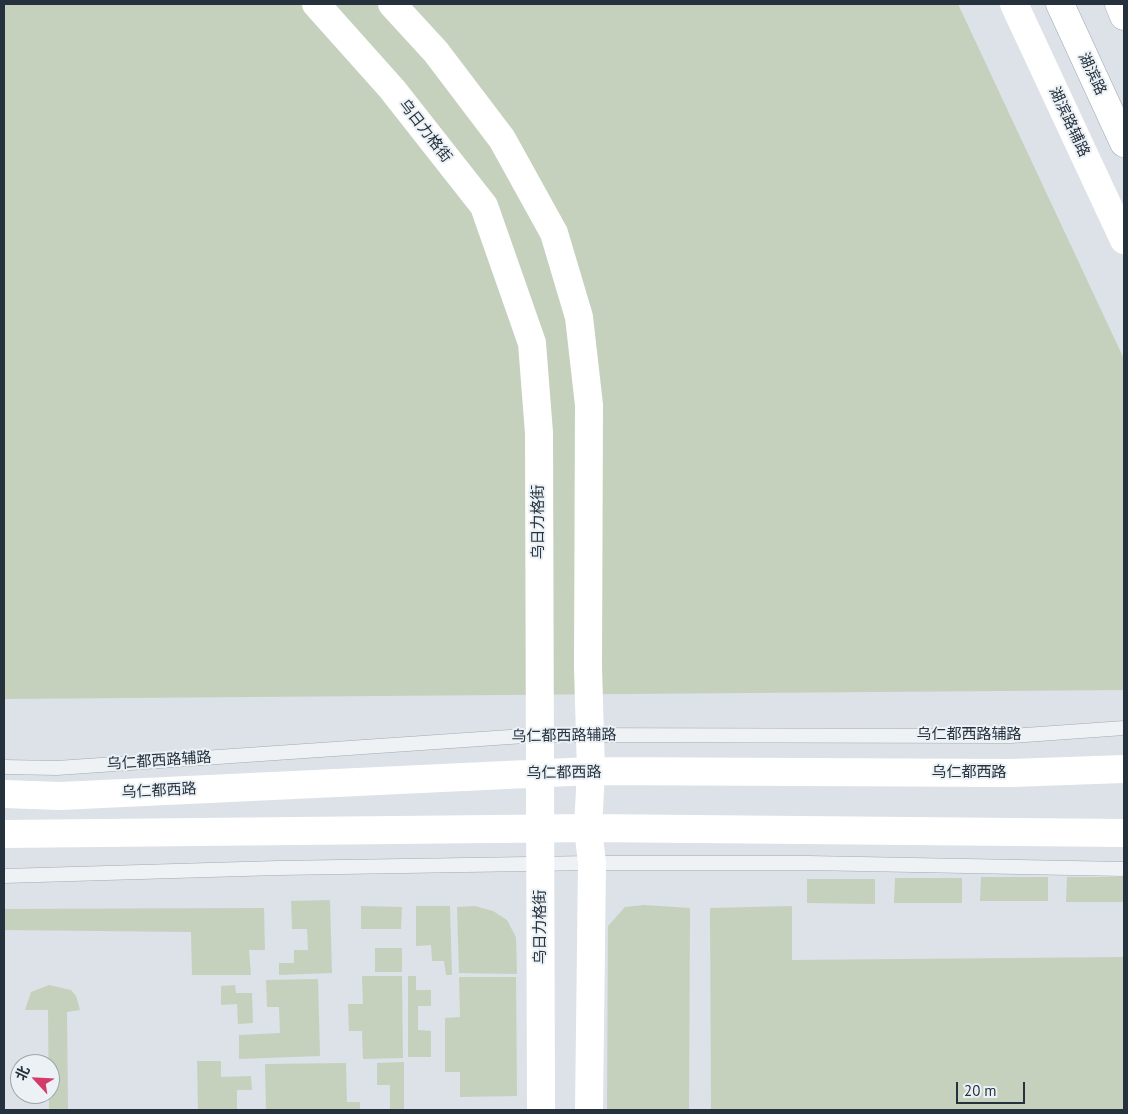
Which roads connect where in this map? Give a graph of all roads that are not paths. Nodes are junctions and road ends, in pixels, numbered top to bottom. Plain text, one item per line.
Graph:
1 (316, 4) edge
2 (392, 4) edge
3 (1014, 4) edge
4 (1060, 4) edge
5 (1119, 4) edge
6 (1124, 16) edge
7 (1124, 143) edge
8 (1124, 240) edge
9 (1124, 728) edge
10 (590, 734) junction
11 (539, 735) junction
12 (4, 767) edge
13 (1124, 769) edge
14 (591, 771) junction
15 (539, 773) junction
16 (4, 794) edge
17 (588, 828) junction
18 (538, 829) junction
19 (1124, 833) edge
20 (4, 834) edge
21 (592, 863) junction
22 (541, 865) junction
23 (1124, 869) edge
24 (4, 876) edge
25 (541, 1110) edge
26 (589, 1110) edge

1 - 11 street, 乌日力格街
2 - 10 street
3 - 8 street, 湖滨路辅路
4 - 7 street, 湖滨路
5 - 6 street
9 - 10 lane, 乌仁都西路辅路
10 - 11 lane, 乌仁都西路辅路
10 - 14 street
11 - 12 lane, 乌仁都西路辅路
11 - 15 street, 乌日力格街
13 - 14 street, 乌仁都西路
14 - 15 street, 乌仁都西路
14 - 17 street
15 - 16 street, 乌仁都西路
15 - 18 street, 乌日力格街
17 - 18 street
17 - 19 street
17 - 21 street
18 - 20 street
18 - 22 street, 乌日力格街
21 - 22 lane
21 - 23 lane
21 - 26 street
22 - 24 lane
22 - 25 street, 乌日力格街

